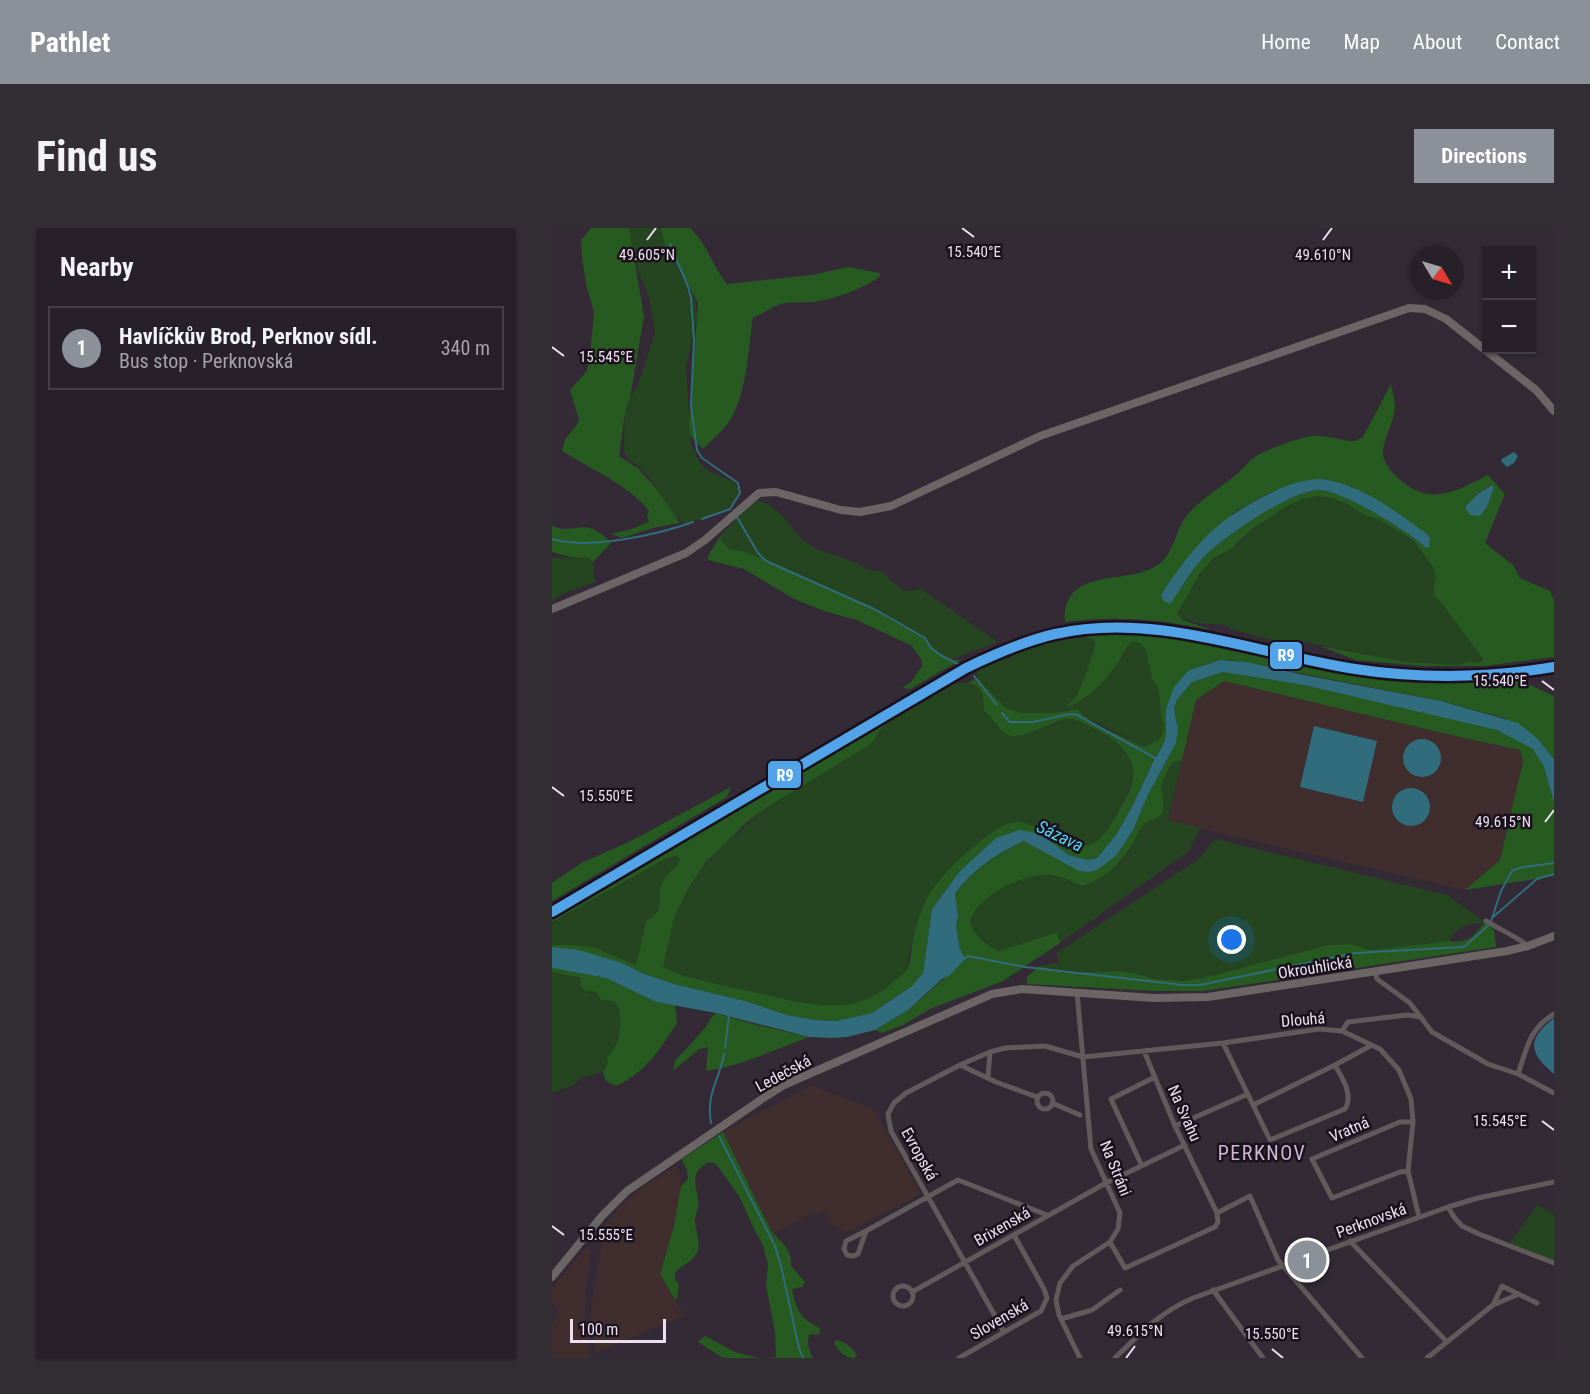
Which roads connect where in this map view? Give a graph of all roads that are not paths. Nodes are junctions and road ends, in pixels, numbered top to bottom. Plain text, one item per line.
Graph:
1 (1554, 411) edge
2 (552, 609) edge
3 (1486, 921) dead end
4 (1554, 936) edge
5 (1528, 946) junction
6 (1375, 971) junction
7 (1077, 992) junction
8 (1554, 1014) edge
9 (1421, 1017) junction
10 (1342, 1031) junction
11 (1223, 1043) junction
12 (1372, 1045) junction
13 (1144, 1051) junction
14 (990, 1052) junction
15 (1083, 1057) junction
16 (960, 1065) junction
17 (1335, 1065) junction
18 (1518, 1074) junction
19 (988, 1077) junction
20 (1155, 1077) junction
21 (1554, 1093) edge
22 (1248, 1094) junction
23 (1037, 1097) junction
24 (1052, 1103) junction
25 (1252, 1105) junction
26 (1080, 1115) dead end
27 (1413, 1122) junction
28 (1176, 1126) junction
29 (1185, 1145) junction
30 (1141, 1164) junction
31 (1408, 1172) junction
32 (1554, 1182) edge
33 (1106, 1183) junction
34 (928, 1197) junction
35 (1448, 1207) junction
36 (1217, 1213) junction
37 (1047, 1215) junction
38 (1419, 1217) junction
39 (866, 1231) junction
40 (1014, 1235) junction
41 (1350, 1241) junction
42 (1110, 1242) junction
43 (965, 1263) junction
44 (1554, 1263) edge
45 (1284, 1265) junction
46 (552, 1277) edge
47 (1120, 1290) dead end
48 (1213, 1290) junction
49 (912, 1292) dead end
50 (1519, 1294) junction
51 (1537, 1303) dead end
52 (1493, 1305) junction
53 (1061, 1319) junction
54 (1004, 1332) junction
55 (1447, 1342) junction
56 (959, 1358) edge
57 (1080, 1358) edge
58 (1115, 1358) edge
59 (1263, 1358) edge
60 (1362, 1358) edge
61 (1427, 1358) edge

1 - 2 street
3 - 5 street
4 - 5 street, Okrouhlická
5 - 6 street, Okrouhlická
6 - 7 street, Okrouhlická
6 - 9 street
7 - 15 street, Na Stráni
7 - 46 street, Ledečská
8 - 18 street
9 - 10 street
9 - 18 street
10 - 11 street, Dlouhá
10 - 12 street, Dlouhá
11 - 13 street, Dlouhá
11 - 22 street
12 - 17 street
12 - 27 street, Dlouhá
13 - 15 street, Dlouhá
13 - 20 street, Na Svahu
14 - 15 street, Evropská
14 - 16 street, Evropská
14 - 19 street
15 - 33 street, Na Stráni
16 - 19 street
16 - 34 street, Evropská
17 - 25 street
17 - 25 street
18 - 21 street
19 - 23 street
20 - 28 street, Na Svahu
20 - 30 street
22 - 25 street
22 - 28 street
23 - 24 street
23 - 24 street
24 - 26 street
27 - 31 street, Dlouhá
27 - 31 street, Vratná
28 - 29 street, Na Svahu
29 - 30 street, Brixenská
29 - 36 street, Na Svahu
30 - 33 street, Brixenská
31 - 38 street, Dlouhá
32 - 35 street, Perknovská
33 - 37 street, Brixenská
33 - 42 street, Na Stráni
34 - 37 street
34 - 39 street
34 - 43 street, Evropská
35 - 38 street, Perknovská
35 - 44 street
36 - 42 street
36 - 45 street
37 - 40 street, Brixenská
38 - 41 street, Perknovská
39 - 39 street
40 - 43 street, Brixenská
40 - 54 street, Slovenská
41 - 45 street, Perknovská
41 - 55 street
42 - 53 street
43 - 49 street, Brixenská
43 - 54 street, Evropská
45 - 48 street, Perknovská
45 - 60 street
47 - 53 street
48 - 58 street, Perknovská
48 - 59 street
50 - 51 street
50 - 52 street
50 - 52 street
52 - 55 street
53 - 57 street
54 - 56 street, Slovenská
55 - 61 street

